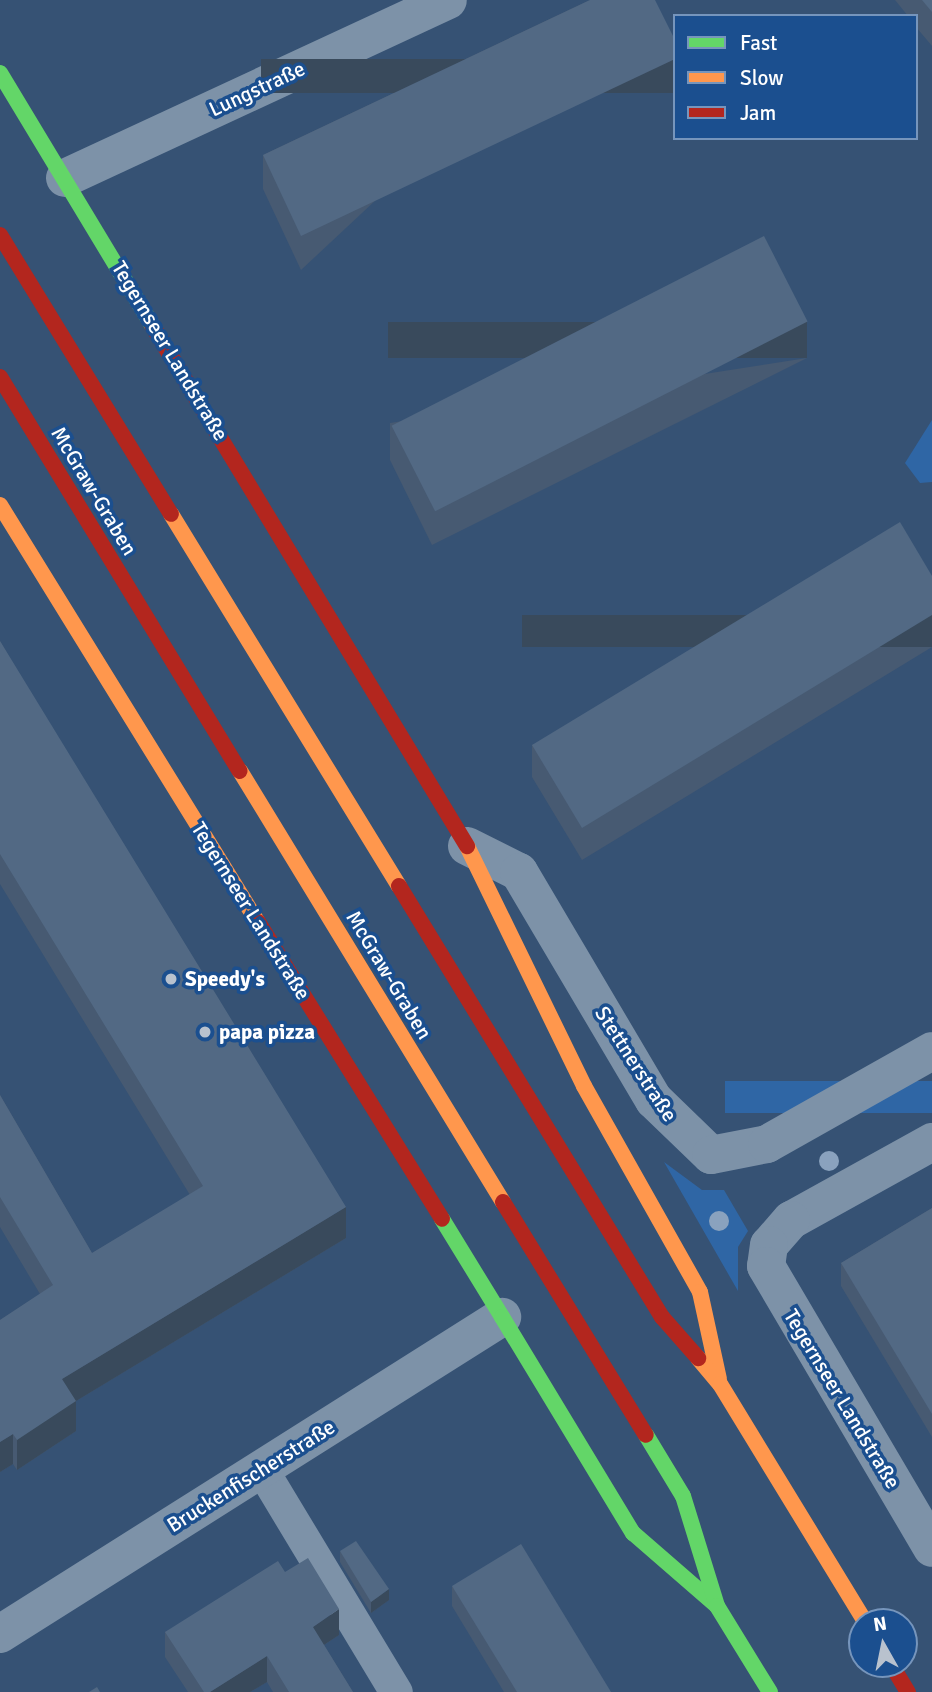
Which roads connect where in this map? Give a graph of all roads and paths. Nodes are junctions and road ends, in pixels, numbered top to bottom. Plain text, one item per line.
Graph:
1 (448, 0) edge
2 (0, 73) edge
3 (65, 178) junction
4 (0, 235) edge
5 (0, 377) edge
6 (0, 505) edge
7 (467, 846) junction
8 (932, 1051) edge
9 (932, 1142) edge
10 (502, 1317) junction
11 (720, 1384) junction
12 (262, 1470) junction
13 (932, 1548) edge
14 (717, 1606) junction
15 (856, 1608) edge
16 (0, 1634) edge
17 (396, 1692) edge
18 (770, 1692) edge

1 - 3 street, Lungstraße
2 - 3 main road, Tegernseer Landstraße
3 - 7 main road, Tegernseer Landstraße
4 - 11 main road
5 - 14 main road, McGraw-Graben
6 - 10 main road, Tegernseer Landstraße
7 - 8 street, Stettnerstraße
7 - 11 main road, Tegernseer Landstraße
9 - 13 street, Tegernseer Landstraße
10 - 12 street, Bruckenfischerstraße
10 - 14 main road, Tegernseer Landstraße
11 - 15 main road
12 - 16 street, Bruckenfischerstraße
12 - 17 lane
14 - 18 main road

